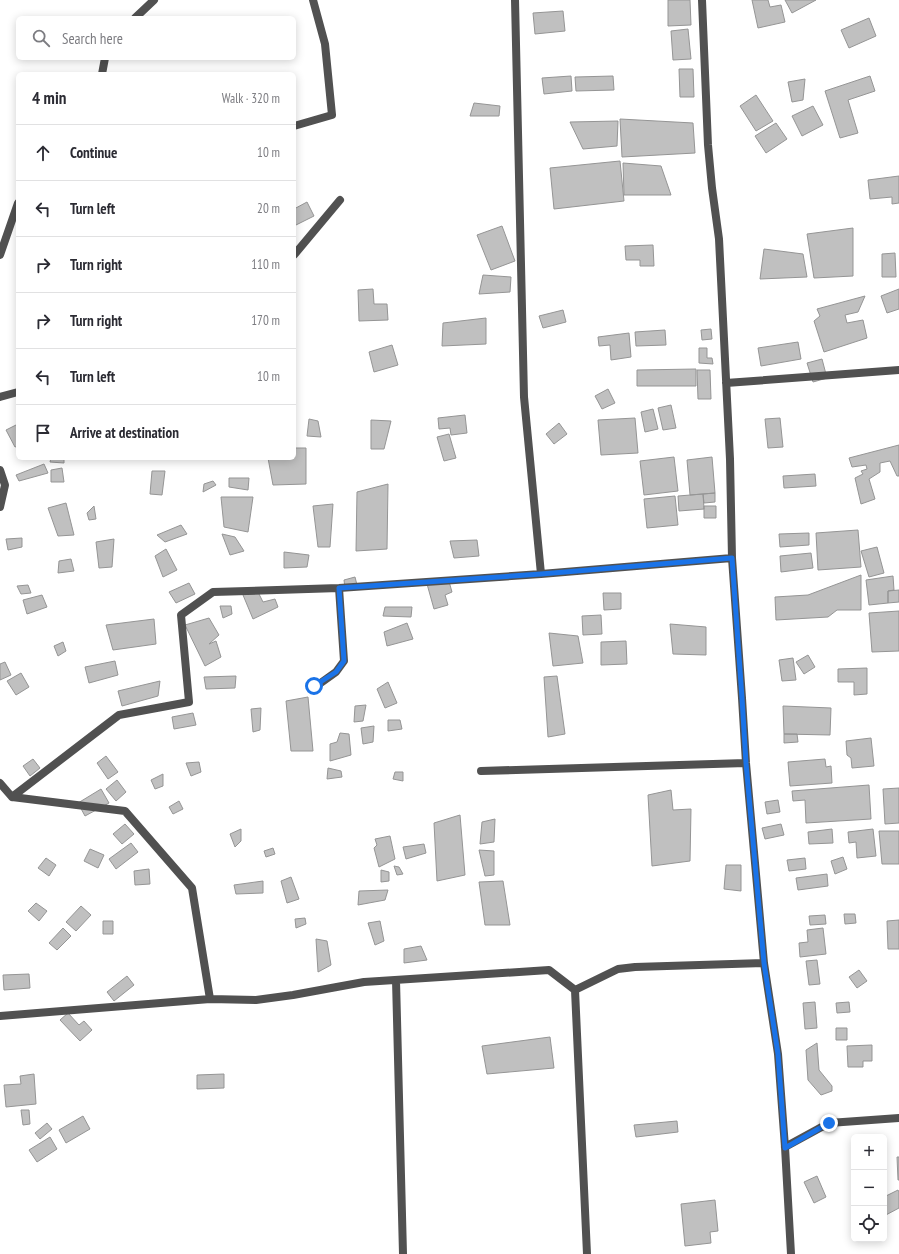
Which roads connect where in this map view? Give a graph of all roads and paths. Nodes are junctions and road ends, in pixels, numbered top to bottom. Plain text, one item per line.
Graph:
1 (154, 0) edge
2 (313, 0) edge
3 (515, 0) edge
4 (702, 0) edge
5 (136, 16) edge
6 (105, 60) edge
7 (102, 72) edge
8 (296, 125) edge
9 (340, 200) dead end
10 (16, 210) edge
11 (296, 253) edge
12 (0, 254) edge
13 (899, 370) edge
14 (726, 383) junction
15 (16, 393) edge
16 (0, 397) edge
17 (0, 470) edge
18 (0, 507) edge
19 (732, 558) junction
20 (541, 574) junction
21 (339, 588) junction
22 (314, 686) dead end
23 (746, 763) junction
24 (481, 771) dead end
25 (0, 783) edge
26 (12, 797) junction
27 (764, 963) junction
28 (396, 980) junction
29 (575, 990) junction
30 (210, 999) junction
31 (0, 1016) edge
32 (899, 1118) edge
33 (785, 1148) junction
34 (403, 1254) edge
35 (587, 1254) edge
36 (791, 1254) edge

1 - 5 street
2 - 8 street
3 - 20 street
4 - 14 street
6 - 7 street
9 - 11 street
10 - 12 street
13 - 14 street
14 - 19 street
15 - 16 street
17 - 18 street
19 - 20 street
19 - 23 street
20 - 21 street
21 - 22 street
21 - 26 street
23 - 24 street
23 - 27 street
25 - 26 street
26 - 30 street
27 - 29 street
27 - 33 street
28 - 29 street
28 - 30 street
28 - 34 street
29 - 35 street
30 - 31 street
32 - 33 street
33 - 36 street

